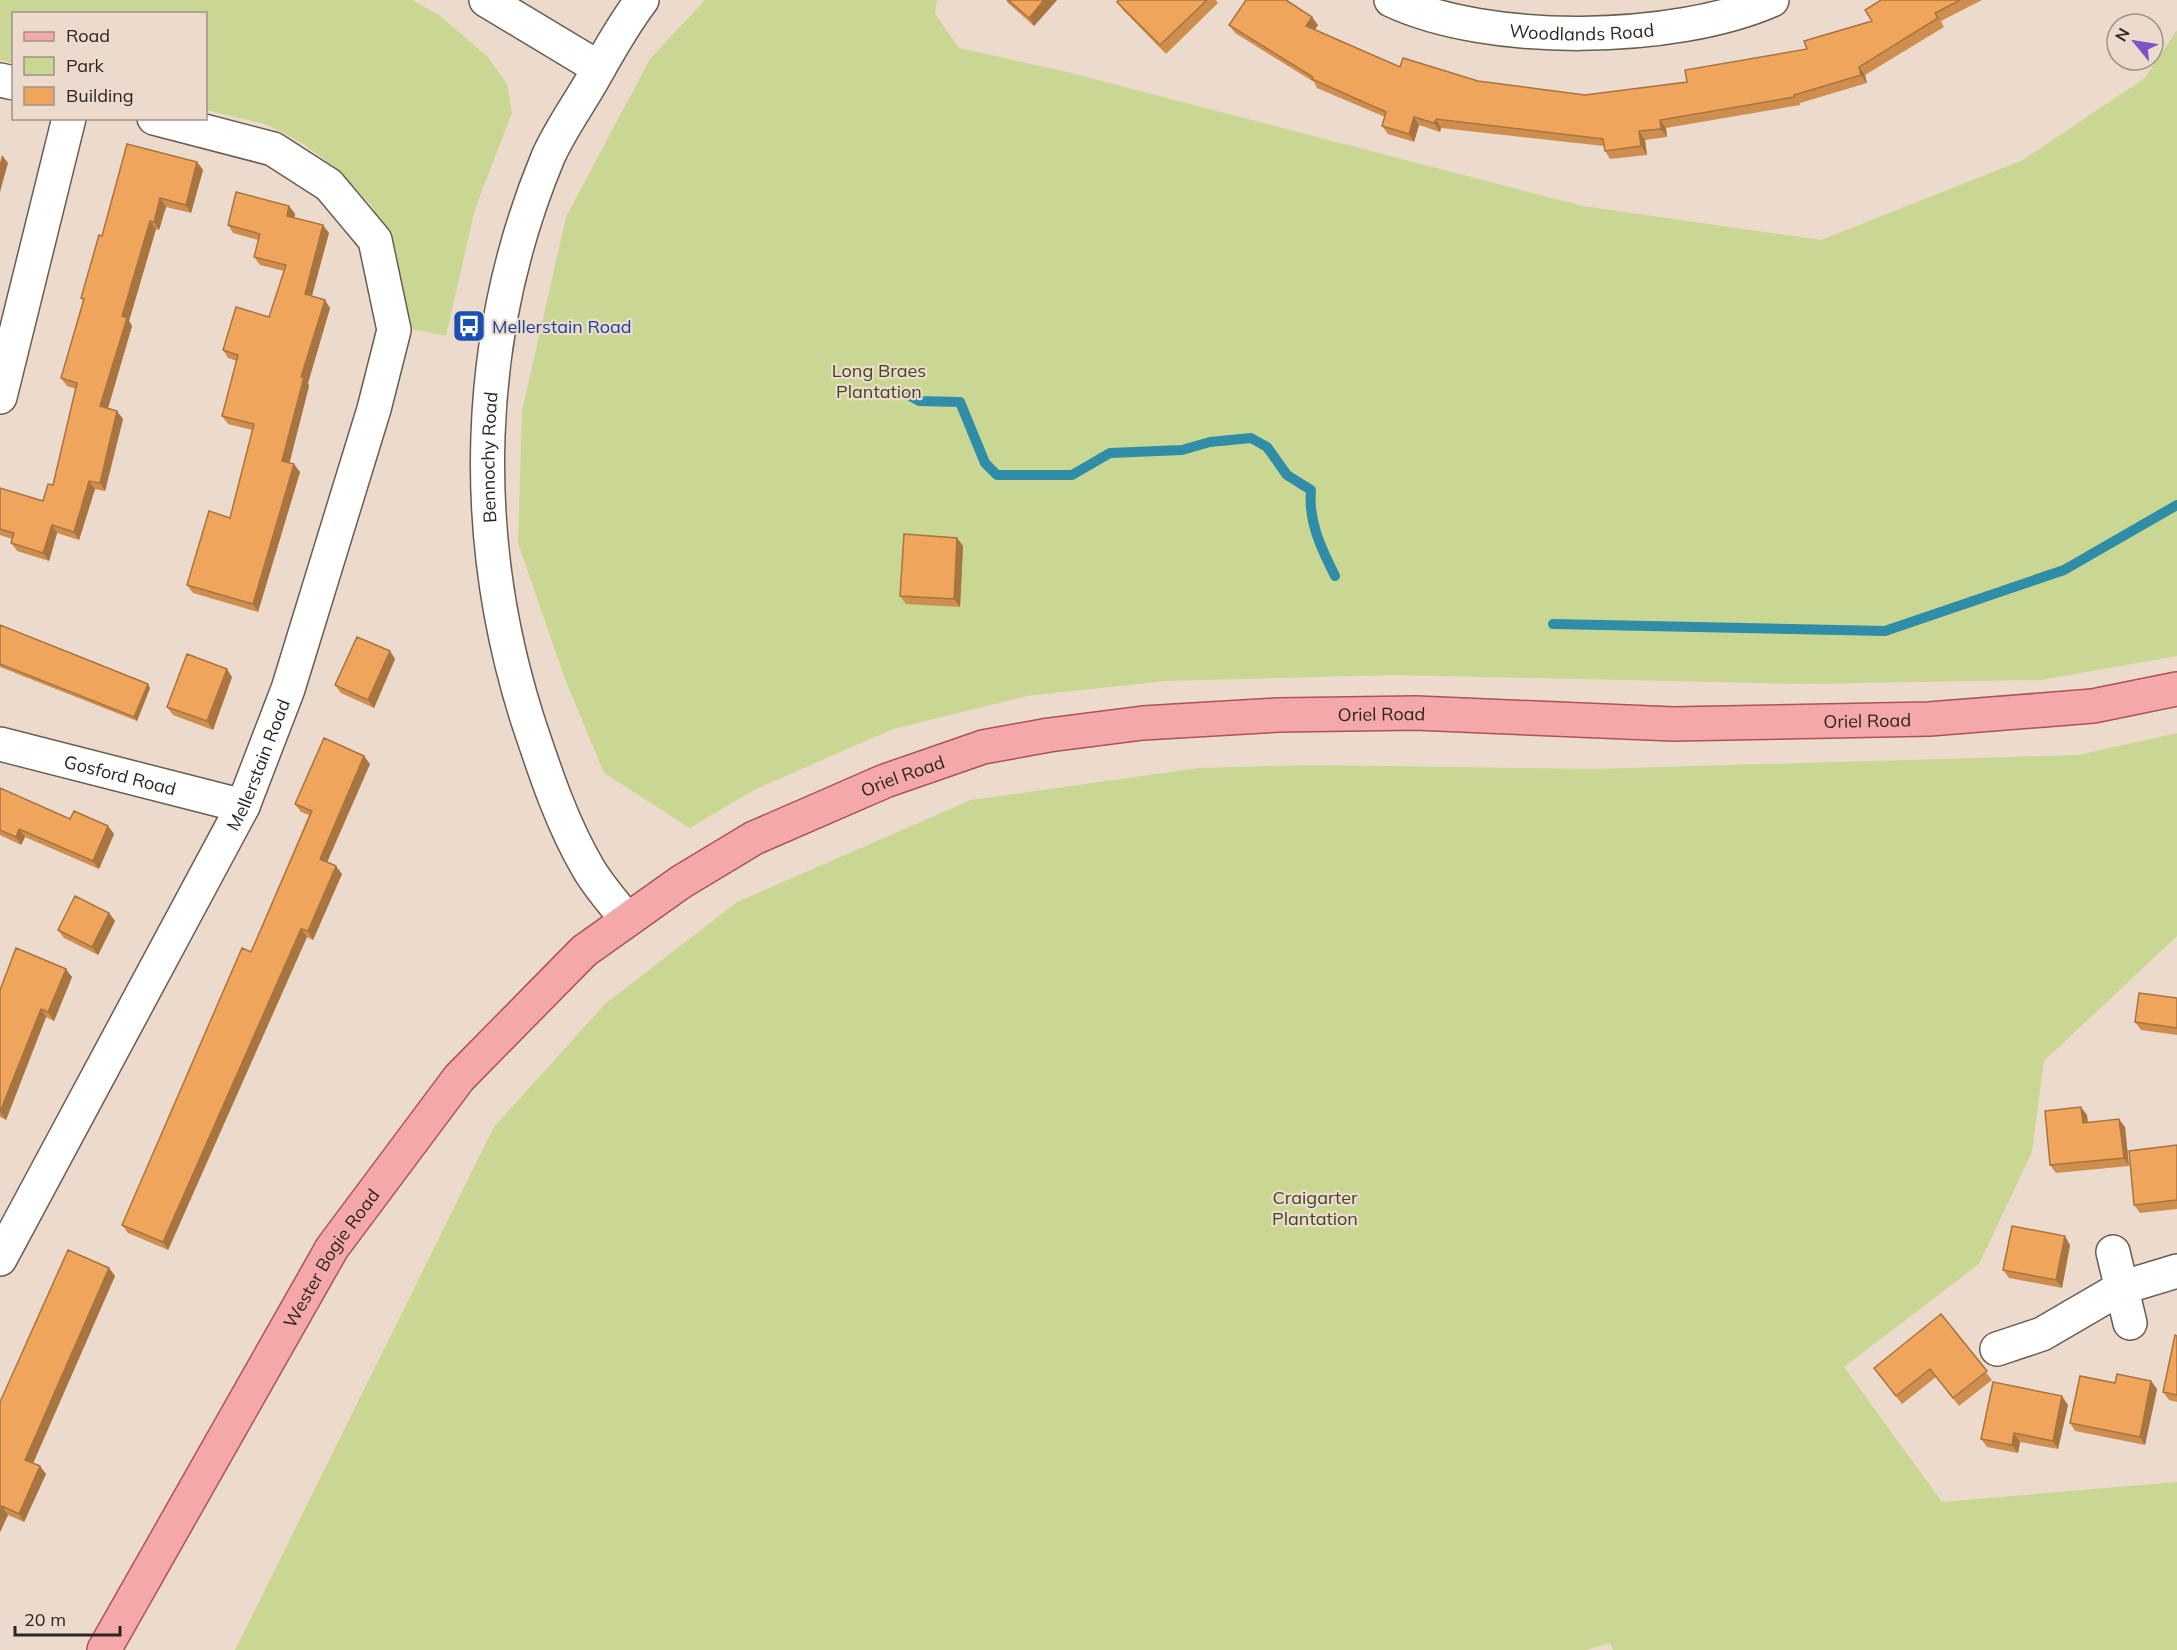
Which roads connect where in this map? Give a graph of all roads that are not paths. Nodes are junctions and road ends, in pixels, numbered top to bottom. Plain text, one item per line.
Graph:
1 (486, 0) edge
2 (642, 0) edge
3 (1391, 0) edge
4 (1772, 0) edge
5 (599, 68) junction
6 (69, 120) edge
7 (162, 120) edge
8 (0, 397) edge
9 (2177, 689) edge
10 (0, 744) edge
11 (243, 806) junction
12 (627, 920) junction
13 (2113, 1252) dead end
14 (0, 1258) edge
15 (2177, 1271) edge
16 (2121, 1288) junction
17 (2130, 1323) dead end
18 (1997, 1349) dead end
19 (105, 1650) edge

1 - 5 street
2 - 5 street, Bennochy Road
3 - 4 street, Woodlands Road
5 - 12 street, Bennochy Road
6 - 8 street
7 - 11 street, Mellerstain Road
9 - 12 main road, Oriel Road
10 - 11 street, Gosford Road
11 - 14 street, Mellerstain Road
12 - 19 main road, Wester Bogie Road
13 - 16 street
15 - 16 street
16 - 17 street
16 - 18 street

